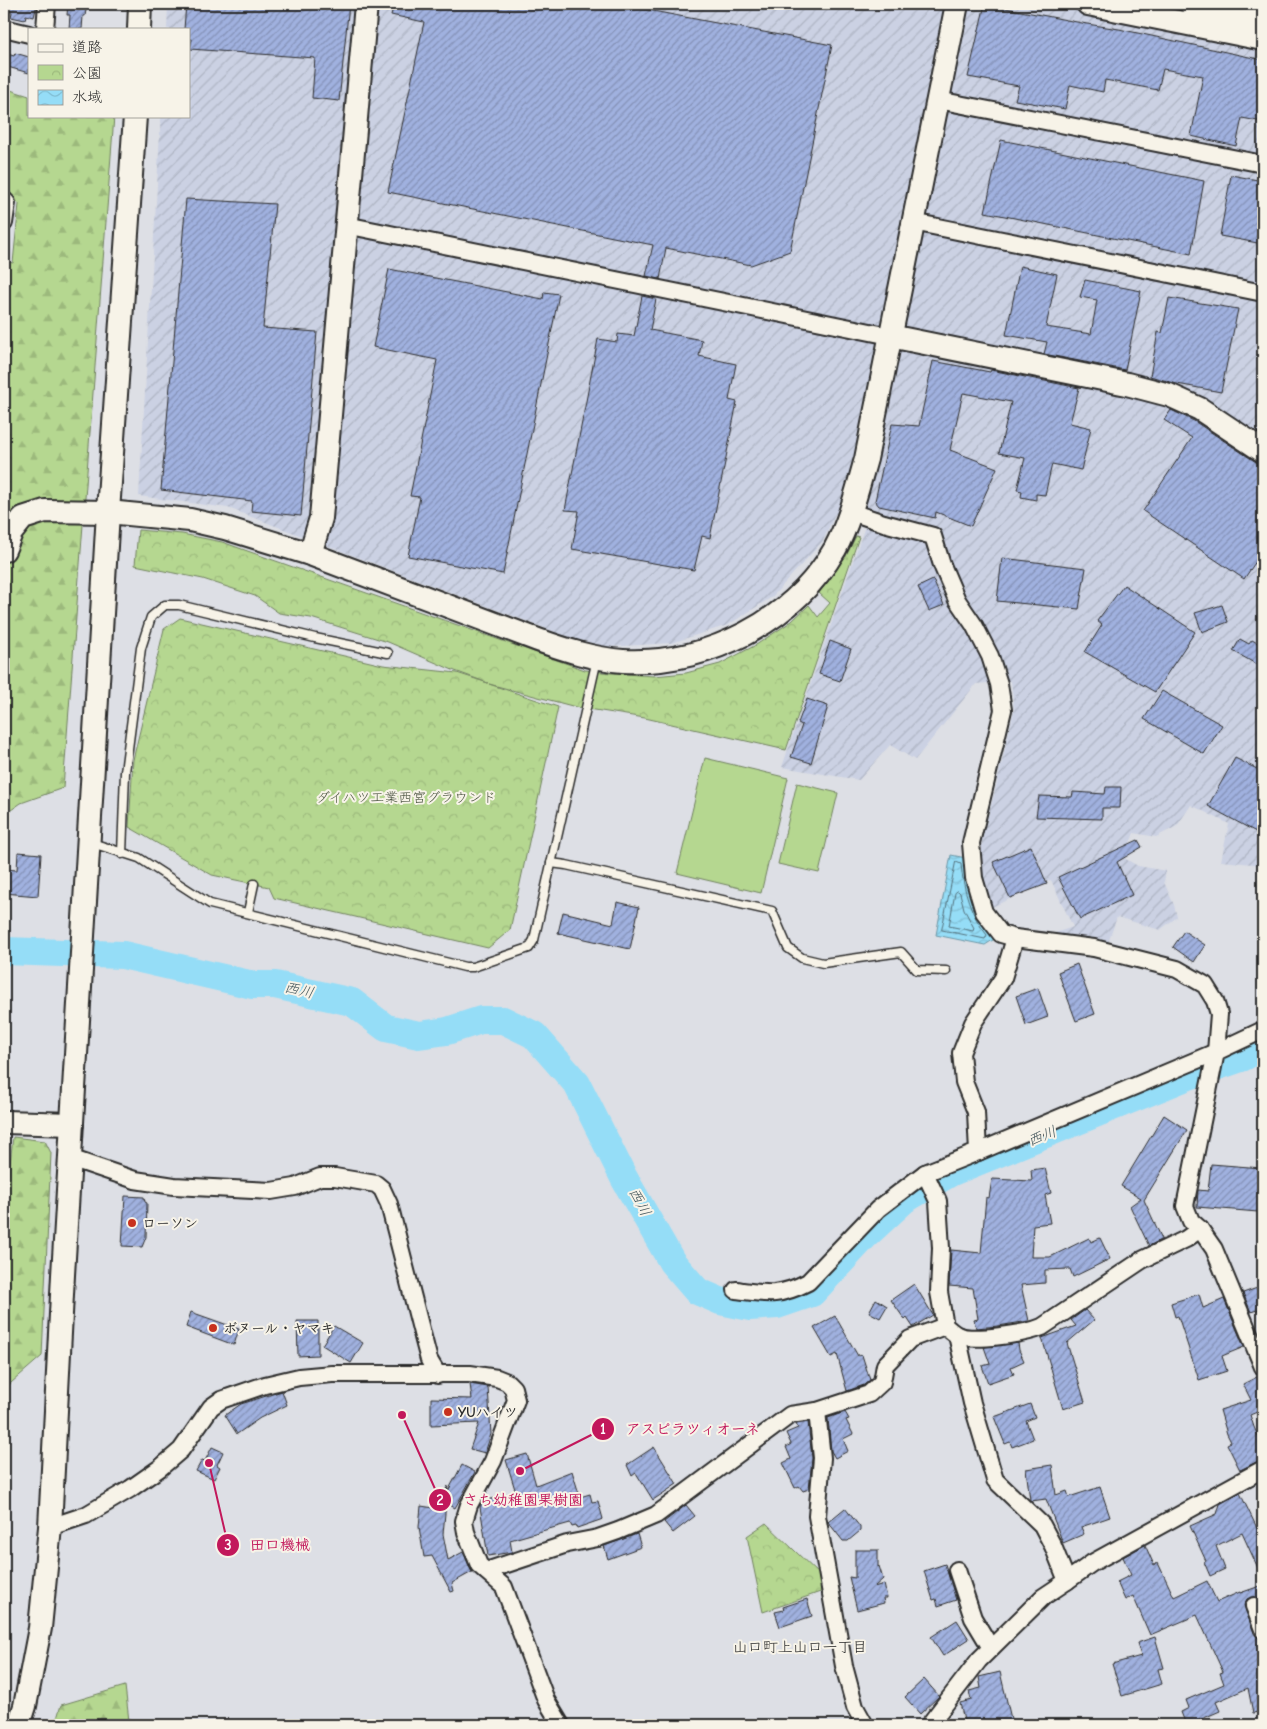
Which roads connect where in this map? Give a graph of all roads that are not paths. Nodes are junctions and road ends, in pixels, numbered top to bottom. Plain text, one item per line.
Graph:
1 (48, 4) edge
2 (140, 4) edge
3 (366, 4) edge
4 (957, 4) edge
5 (1088, 4) edge
6 (1191, 4) edge
7 (1235, 17) edge
8 (1263, 19) edge
9 (4, 28) edge
10 (45, 28) edge
11 (139, 28) edge
12 (28, 34) edge
13 (1263, 39) edge
14 (938, 100) junction
15 (135, 118) edge
16 (1263, 164) edge
17 (4, 200) edge
18 (913, 222) junction
19 (4, 223) edge
20 (346, 225) junction
21 (1263, 293) edge
22 (890, 336) junction
23 (1263, 451) edge
24 (108, 512) junction
25 (851, 512) junction
26 (4, 550) edge
27 (310, 554) junction
28 (388, 652) dead end
29 (598, 658) junction
30 (90, 843) junction
31 (122, 854) junction
32 (551, 863) junction
33 (254, 884) dead end
34 (248, 912) junction
35 (1015, 938) junction
36 (946, 971) dead end
37 (1263, 1030) edge
38 (1215, 1055) junction
39 (4, 1122) edge
40 (72, 1124) junction
41 (978, 1152) junction
42 (70, 1158) junction
43 (924, 1173) junction
44 (1200, 1230) junction
45 (736, 1290) dead end
46 (951, 1331) junction
47 (1263, 1367) edge
48 (438, 1374) junction
49 (817, 1411) junction
50 (1263, 1469) edge
51 (50, 1527) junction
52 (957, 1570) dead end
53 (486, 1571) junction
54 (1068, 1581) junction
55 (1254, 1606) dead end
56 (1263, 1629) edge
57 (991, 1648) junction
58 (19, 1725) edge
59 (561, 1725) edge
60 (865, 1725) edge
61 (928, 1725) edge

1 - 10 street
2 - 11 street
3 - 20 street
4 - 14 street
5 - 7 street
6 - 7 street
7 - 8 street
7 - 13 street
9 - 12 street
14 - 16 street
14 - 18 street
15 - 24 street
17 - 19 street
18 - 21 street
18 - 22 street
20 - 22 street
20 - 27 street
22 - 23 street
22 - 25 street
24 - 26 street
24 - 27 street
24 - 30 street
25 - 29 street
25 - 35 street
27 - 29 street
28 - 31 lane
29 - 32 lane
30 - 31 lane
30 - 40 street
31 - 34 lane
32 - 34 lane
32 - 36 lane
33 - 34 lane
35 - 38 street
35 - 41 street
37 - 38 street
38 - 41 street
38 - 44 street
39 - 40 street
40 - 42 street
41 - 43 street
42 - 48 street
42 - 51 street
43 - 45 street
43 - 46 street
44 - 46 street
44 - 47 street
46 - 49 street
46 - 54 street
48 - 51 street
48 - 53 street
49 - 53 street
49 - 60 street
50 - 54 street
51 - 58 street
52 - 57 street
53 - 59 street
54 - 57 street
55 - 56 street
57 - 61 street

